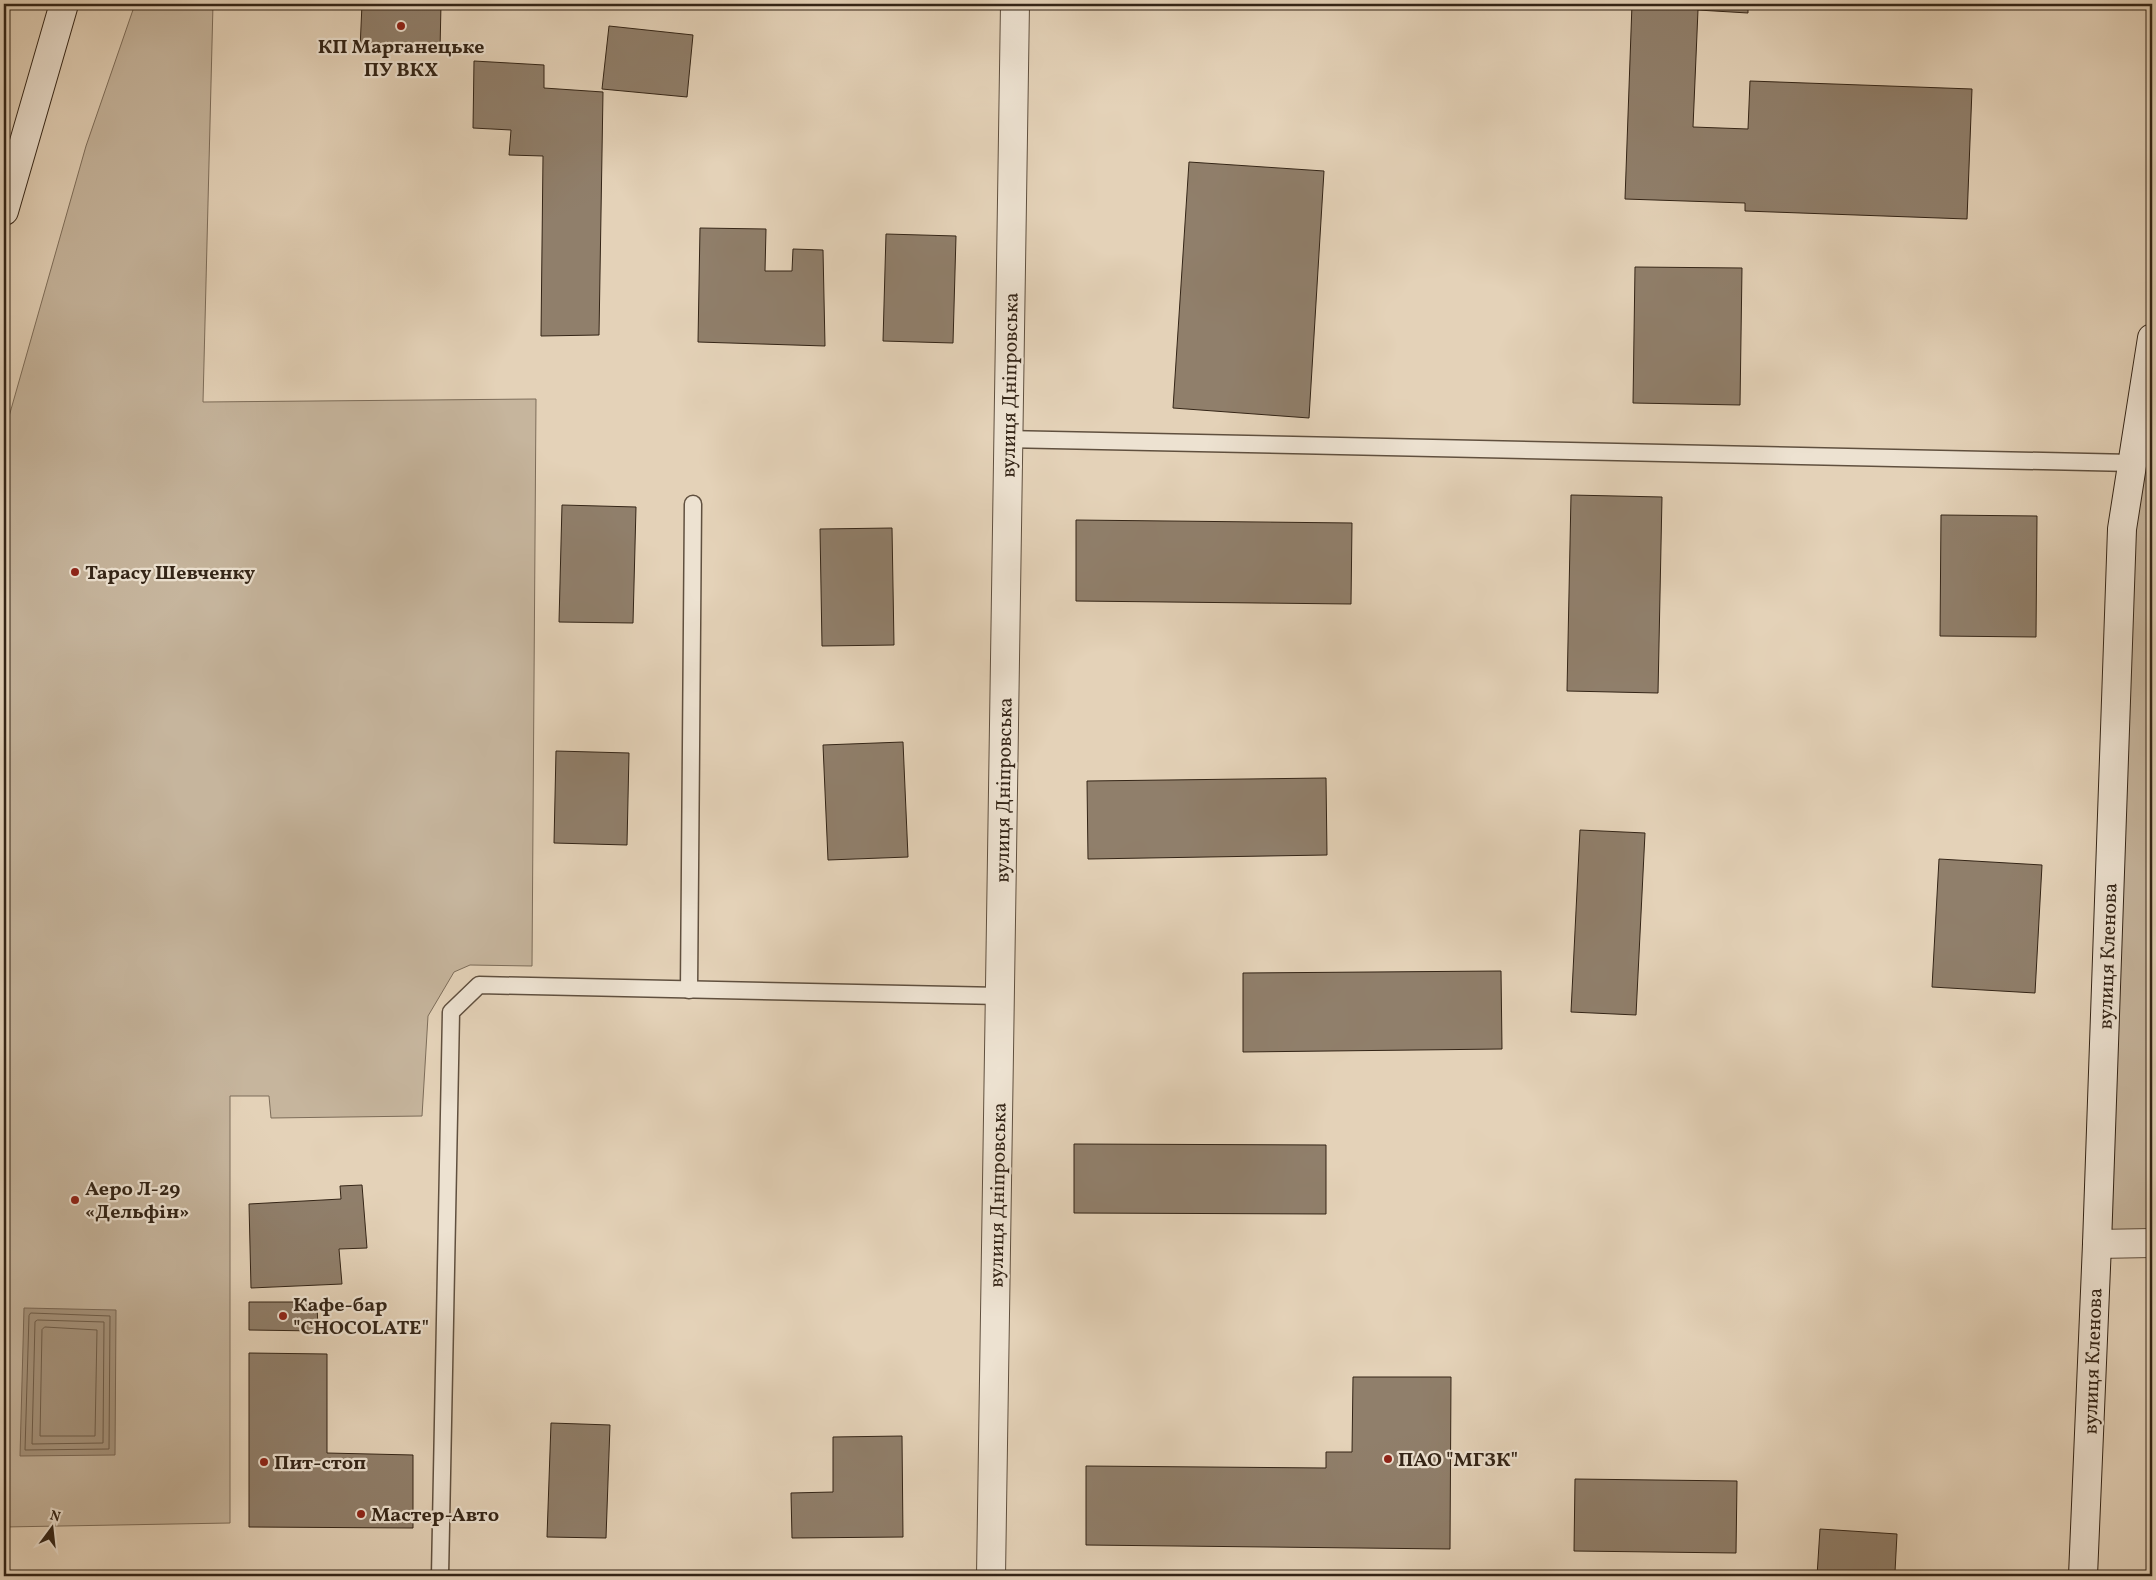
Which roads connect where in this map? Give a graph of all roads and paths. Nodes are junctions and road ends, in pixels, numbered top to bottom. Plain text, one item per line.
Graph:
1 (64, 4) edge
2 (1015, 4) edge
3 (4, 211) edge
4 (2152, 338) edge
5 (1009, 439) junction
6 (2132, 463) junction
7 (693, 504) dead end
8 (689, 990) junction
9 (1000, 996) junction
10 (2152, 1243) edge
11 (2097, 1244) junction
12 (440, 1576) edge
13 (991, 1576) edge
14 (2083, 1576) edge

1 - 3 street
2 - 5 street, вулиця Дніпровська
4 - 6 street, вулиця Кленова
5 - 6 lane
5 - 9 street, вулиця Дніпровська
6 - 11 street, вулиця Кленова
7 - 8 lane
8 - 9 lane
8 - 12 lane
9 - 13 street, вулиця Дніпровська
10 - 11 street
11 - 14 street, вулиця Кленова

